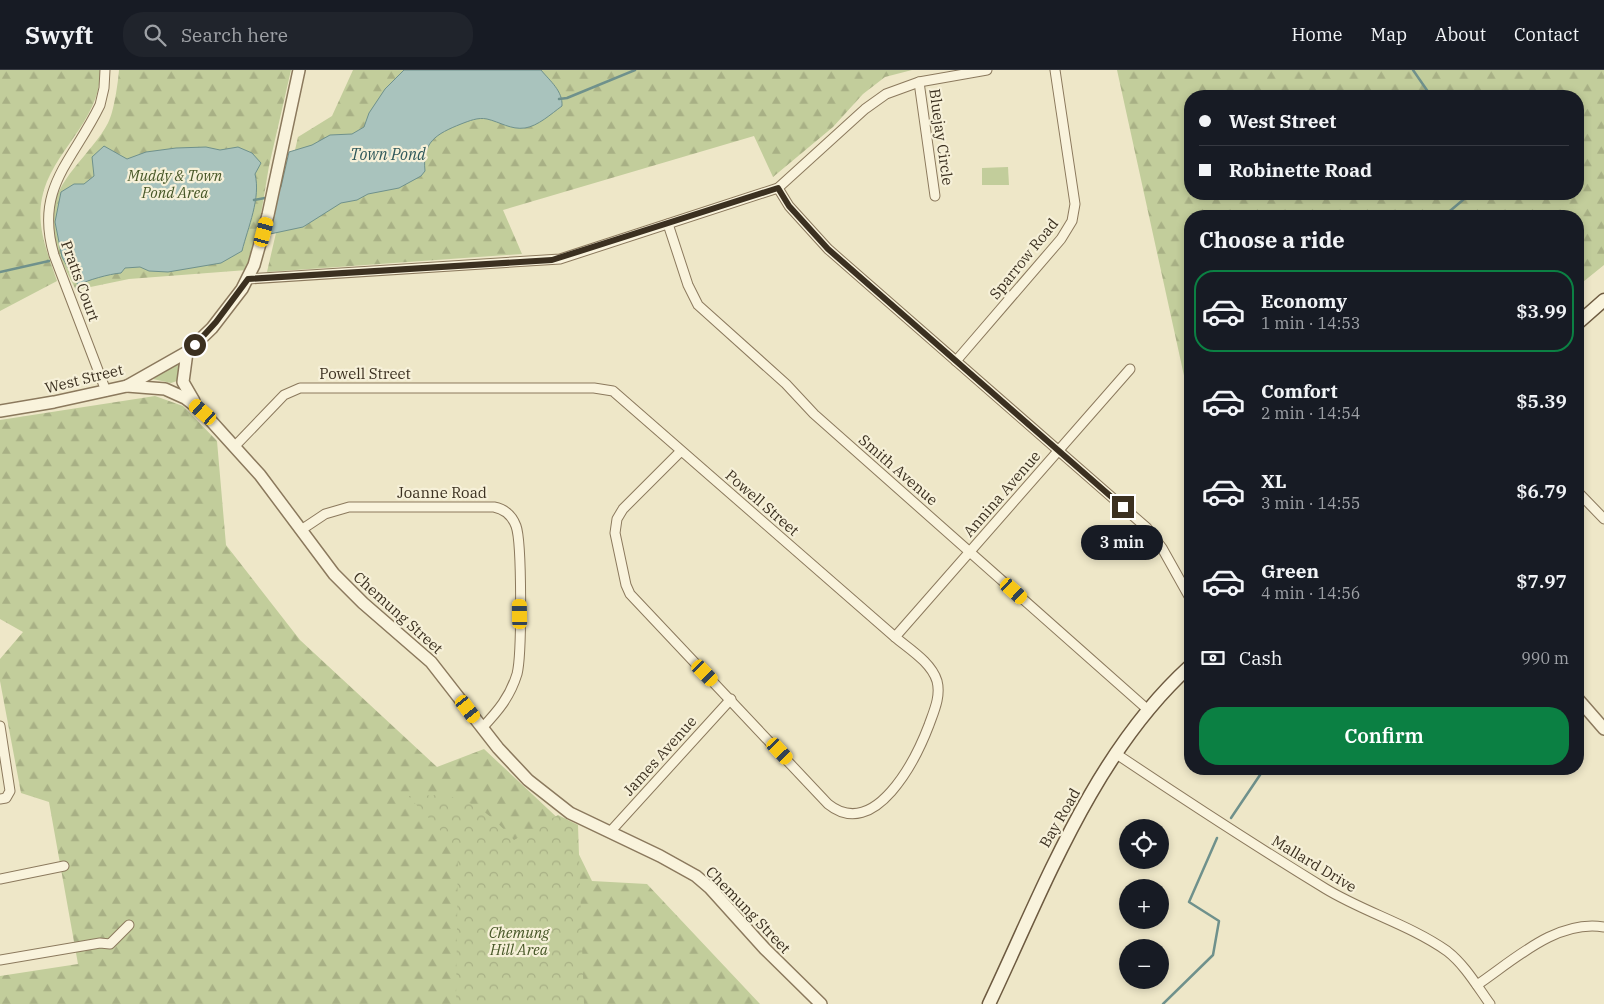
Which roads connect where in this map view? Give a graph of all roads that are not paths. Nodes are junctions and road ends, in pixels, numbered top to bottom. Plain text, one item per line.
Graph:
1 (106, 70) edge
2 (300, 70) edge
3 (987, 70) edge
4 (1056, 70) edge
5 (919, 82) junction
6 (778, 188) junction
7 (935, 196) dead end
8 (668, 224) junction
9 (248, 279) junction
10 (1604, 300) edge
11 (1584, 318) edge
12 (187, 352) junction
13 (956, 361) junction
14 (1130, 369) dead end
15 (126, 386) junction
16 (106, 391) junction
17 (0, 411) edge
18 (203, 412) junction
19 (235, 446) junction
20 (1059, 450) junction
21 (681, 451) junction
22 (1584, 498) edge
23 (1604, 519) edge
24 (301, 530) junction
25 (970, 552) junction
26 (1184, 588) edge
27 (895, 637) junction
28 (1184, 672) edge
29 (731, 699) junction
30 (1584, 706) edge
31 (1147, 709) junction
32 (0, 726) edge
33 (482, 728) junction
34 (1604, 730) edge
35 (1116, 753) junction
36 (0, 799) edge
37 (610, 832) junction
38 (64, 866) dead end
39 (0, 879) edge
40 (129, 926) dead end
41 (1604, 927) edge
42 (0, 960) edge
43 (1477, 985) junction
44 (994, 1002) edge
45 (821, 1004) edge
46 (1490, 1004) edge

1 - 16 street, Pratts Court
2 - 9 street, West Street
3 - 5 street
4 - 13 street, Sparrow Road
5 - 6 street
5 - 7 street, Bluejay Circle
6 - 8 street
6 - 13 street
8 - 9 street
8 - 25 street, Smith Avenue
9 - 12 street, West Street
10 - 11 main road
12 - 15 street, West Street
12 - 18 street, Chemung Street
13 - 20 street
14 - 20 street, Annina Avenue
15 - 16 street, West Street
15 - 18 street, Chemung Street
16 - 17 street, West Street
18 - 19 street, Chemung Street
19 - 21 street, Powell Street
19 - 24 street, Chemung Street
20 - 25 street, Annina Avenue
20 - 26 street
21 - 27 street, Powell Street
21 - 29 street, Powell Street
22 - 23 street
24 - 33 street, Chemung Street
24 - 33 street, Joanne Road
25 - 27 street, Annina Avenue
25 - 31 street, Smith Avenue
27 - 29 street, Powell Street
28 - 31 main road, Bay Road
29 - 37 street, James Avenue
30 - 34 street
31 - 35 main road, Bay Road
32 - 36 street
33 - 37 street, Chemung Street
35 - 43 street, Mallard Drive
35 - 44 main road, Bay Road
37 - 45 street, Chemung Street
38 - 39 street
40 - 42 street
41 - 43 street
43 - 46 street, Mallard Drive

